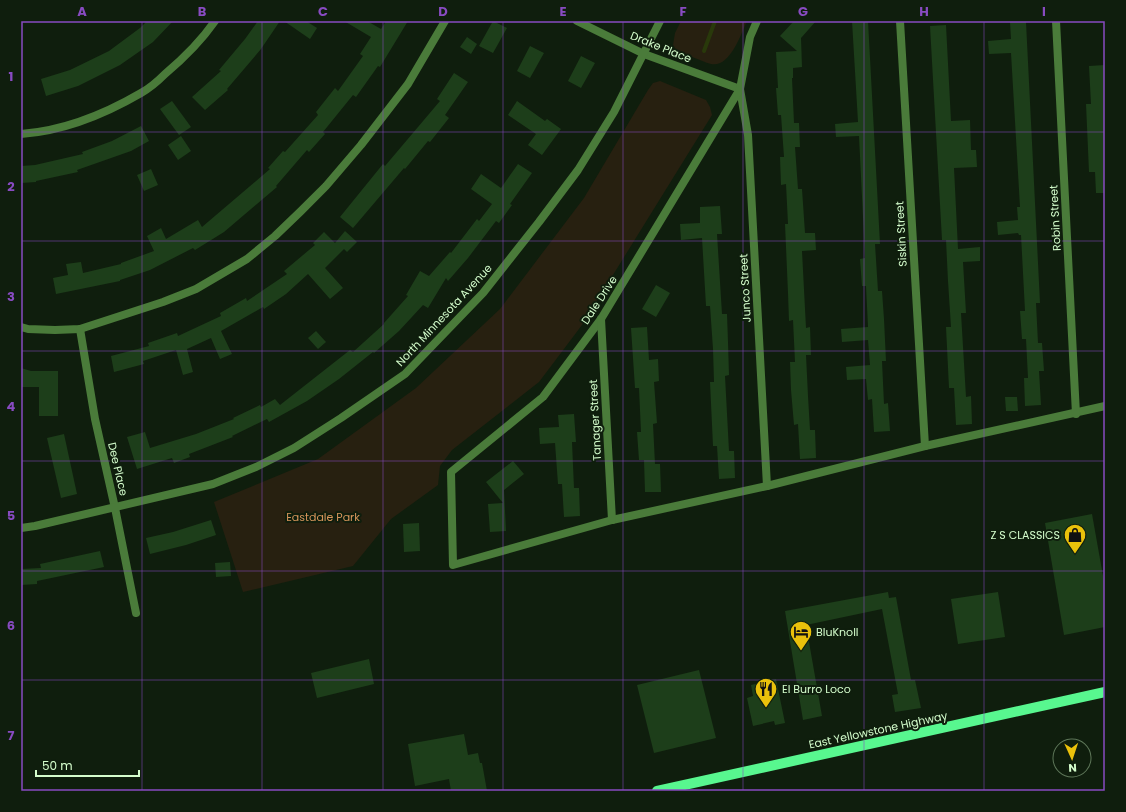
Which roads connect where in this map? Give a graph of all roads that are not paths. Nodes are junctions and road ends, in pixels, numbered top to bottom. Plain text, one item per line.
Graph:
1 (215, 21) edge
2 (445, 21) edge
3 (577, 21) edge
4 (660, 21) edge
5 (757, 21) edge
6 (900, 21) edge
7 (1056, 21) edge
8 (644, 54) junction
9 (740, 89) junction
10 (21, 134) edge
11 (601, 319) junction
12 (21, 327) edge
13 (80, 329) junction
14 (1105, 406) edge
15 (1076, 414) junction
16 (925, 446) junction
17 (767, 486) junction
18 (115, 508) junction
19 (612, 520) junction
20 (21, 528) edge
21 (136, 613) dead end
22 (1105, 692) edge
23 (657, 791) edge

1 - 10 street
2 - 13 street
3 - 8 street, Drake Place
4 - 8 street, North Minnesota Avenue
5 - 9 street, Dale Drive
6 - 16 street, Siskin Street
7 - 15 street, Robin Street
8 - 9 street, Drake Place
8 - 18 street, North Minnesota Avenue
9 - 11 street, Dale Drive
9 - 17 street, Junco Street
11 - 19 street, Tanager Street
11 - 19 street, Dale Drive
12 - 13 street
13 - 18 street, Dee Place
14 - 15 street
15 - 16 street
16 - 17 street
17 - 19 street
18 - 20 street, North Minnesota Avenue
18 - 21 street, Dee Place
22 - 23 main road, East Yellowstone Highway

